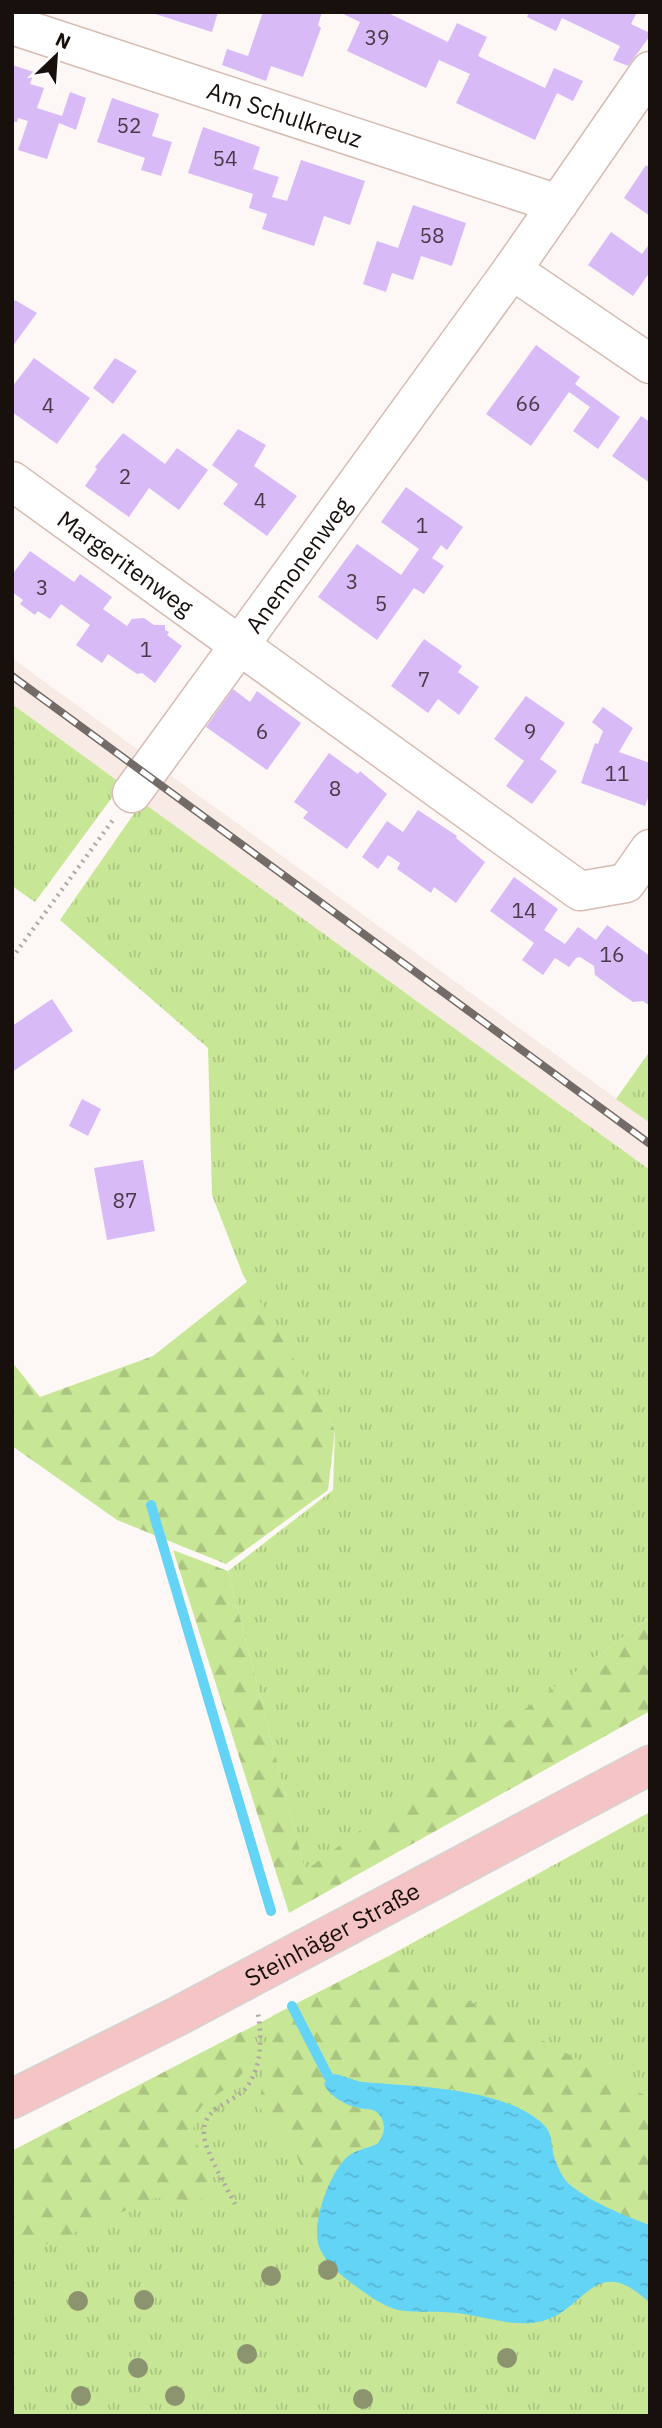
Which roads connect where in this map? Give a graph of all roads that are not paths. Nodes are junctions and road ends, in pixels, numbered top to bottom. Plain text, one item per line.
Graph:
1 (12, 25) edge
2 (650, 71) edge
3 (558, 204) junction
4 (512, 270) junction
5 (650, 364) edge
6 (12, 481) edge
7 (239, 644) junction
8 (132, 793) road end
9 (650, 849) edge
10 (650, 1765) edge
11 (12, 2099) edge

1 - 3 street, Am Schulkreuz
2 - 3 street, Anemonenweg
3 - 4 street, Anemonenweg
4 - 5 street
4 - 7 street, Anemonenweg
6 - 7 street, Margeritenweg
7 - 8 street
7 - 9 street, Anemonenweg
10 - 11 main road, Steinhäger Straße

